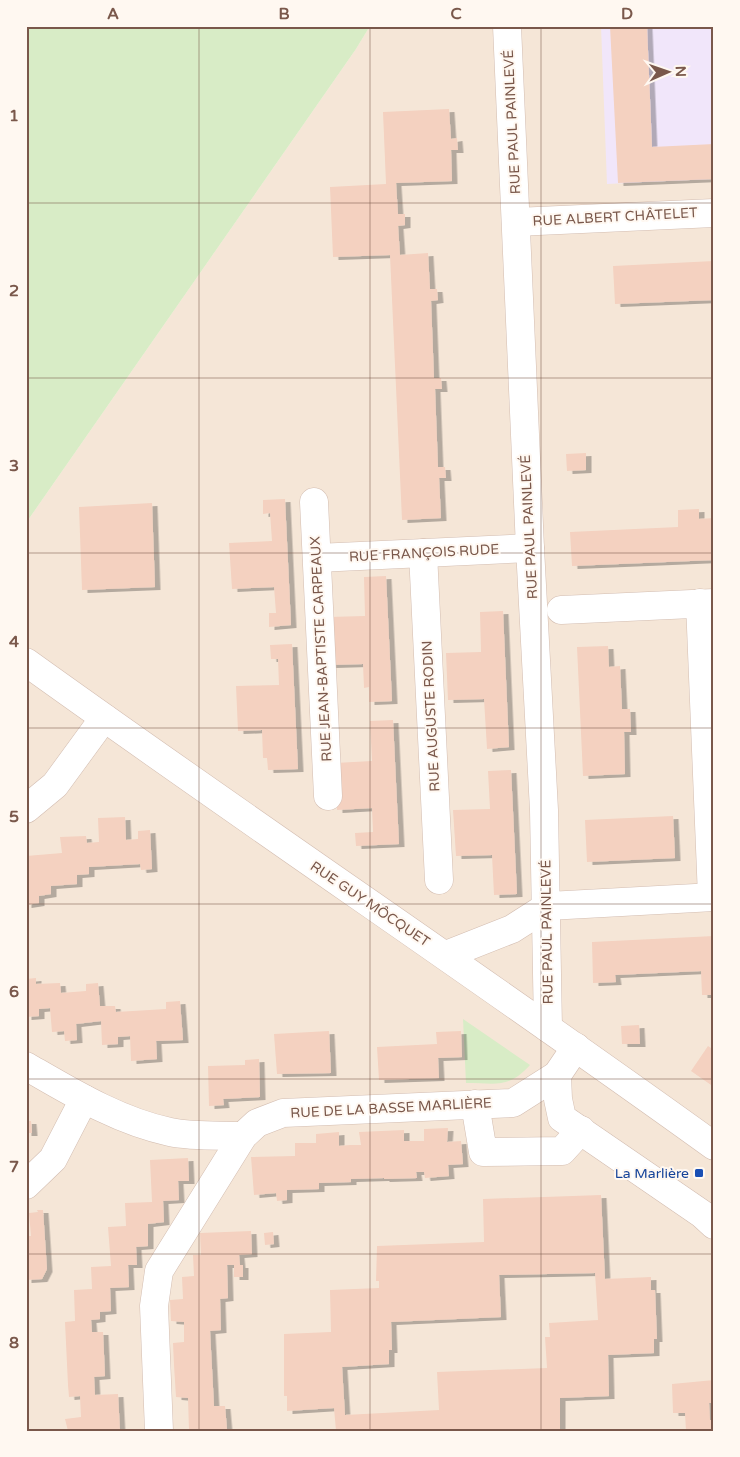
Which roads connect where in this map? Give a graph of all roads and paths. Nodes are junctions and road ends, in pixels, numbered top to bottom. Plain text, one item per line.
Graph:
1 (507, 26) edge
2 (714, 213) edge
3 (516, 222) junction
4 (314, 502) dead end
5 (530, 548) junction
6 (423, 553) junction
7 (317, 558) junction
8 (707, 603) edge
9 (561, 610) dead end
10 (26, 662) edge
11 (104, 718) junction
12 (328, 796) dead end
13 (26, 809) edge
14 (439, 880) dead end
15 (713, 897) edge
16 (548, 906) junction
17 (446, 955) junction
18 (548, 1028) junction
19 (576, 1047) junction
20 (26, 1066) edge
21 (558, 1074) junction
22 (84, 1099) junction
23 (475, 1104) junction
24 (580, 1130) junction
25 (243, 1136) junction
26 (714, 1146) edge
27 (26, 1185) edge
28 (714, 1225) edge
29 (159, 1431) edge

1 - 3 street, RUE PAUL PAINLEVÉ
2 - 3 street, RUE ALBERT CHÂTELET
3 - 5 street, RUE PAUL PAINLEVÉ
4 - 7 street, RUE JEAN-BAPTISTE CARPEAUX
5 - 6 street, RUE FRANÇOIS RUDE
5 - 16 street, RUE PAUL PAINLEVÉ
6 - 7 street, RUE FRANÇOIS RUDE
6 - 14 street, RUE AUGUSTE RODIN
7 - 12 street, RUE JEAN-BAPTISTE CARPEAUX
8 - 9 street
8 - 15 street
10 - 11 street, RUE GUY MÔCQUET
11 - 13 street
11 - 17 street, RUE GUY MÔCQUET
15 - 16 street
16 - 17 street
16 - 18 street, RUE PAUL PAINLEVÉ
17 - 18 street, RUE GUY MÔCQUET
18 - 19 street, RUE GUY MÔCQUET
19 - 21 street, RUE DE LA BASSE MARLIÈRE
19 - 26 street, RUE GUY MÔCQUET
20 - 22 street
21 - 23 street, RUE DE LA BASSE MARLIÈRE
21 - 24 street
22 - 25 street
22 - 27 street
23 - 24 street
23 - 25 street, RUE DE LA BASSE MARLIÈRE
24 - 28 street
25 - 29 street, RUE DE LA BASSE MARLIÈRE

